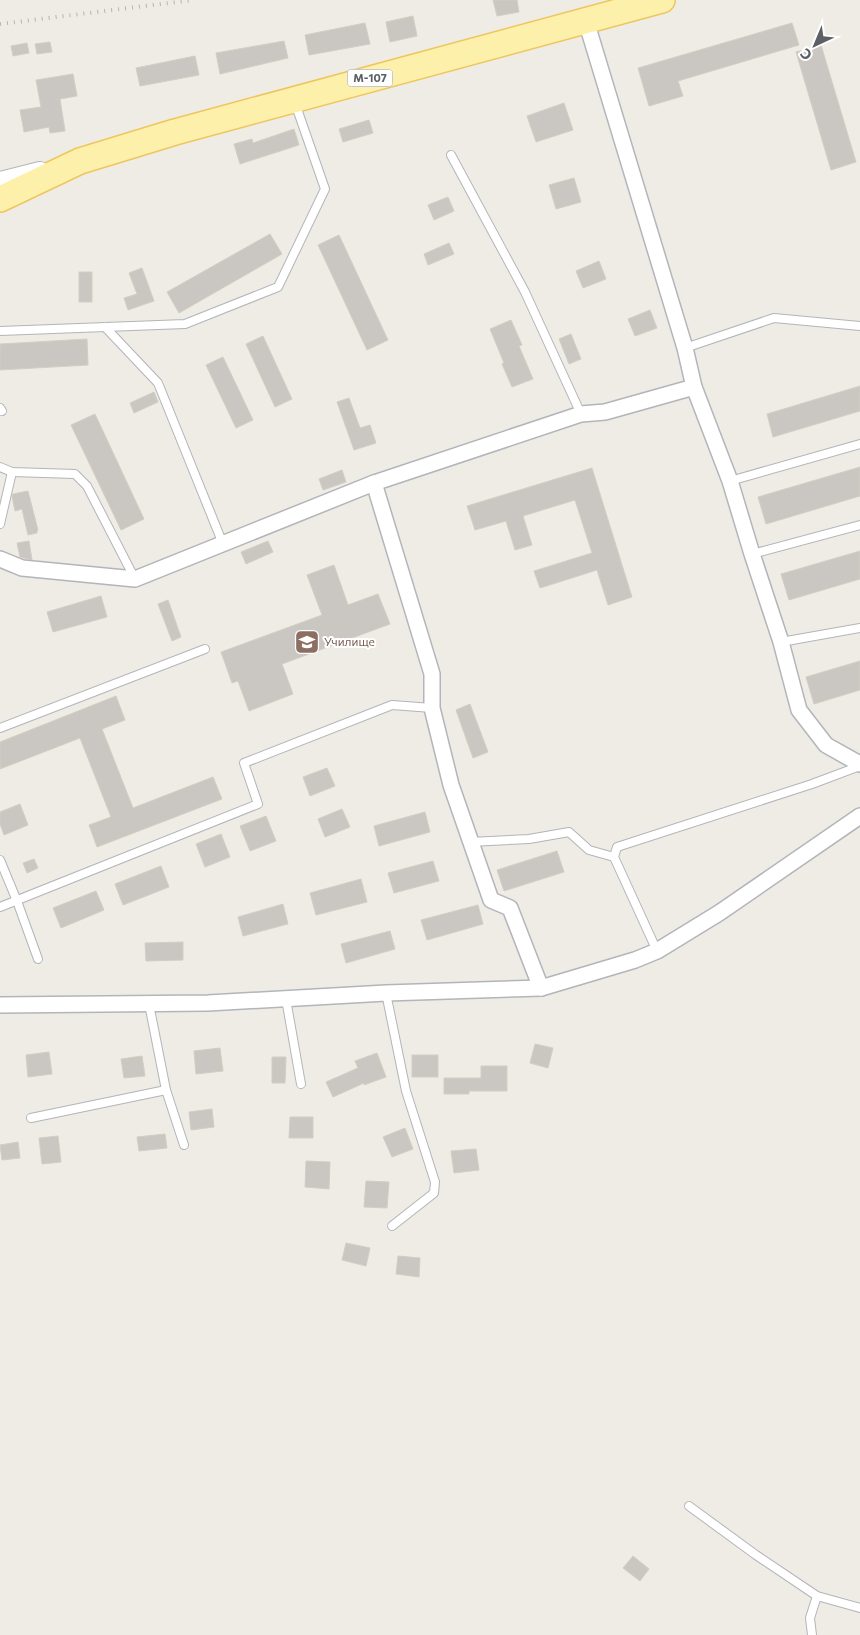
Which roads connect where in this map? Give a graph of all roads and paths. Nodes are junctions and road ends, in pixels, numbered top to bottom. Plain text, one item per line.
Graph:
1 (662, 0) edge
2 (586, 21) junction
3 (294, 99) junction
4 (451, 155) dead end
5 (80, 161) junction
6 (0, 182) edge
7 (0, 199) edge
8 (860, 326) edge
9 (105, 327) junction
10 (0, 331) edge
11 (685, 348) junction
12 (694, 387) junction
13 (581, 414) junction
14 (860, 444) edge
15 (0, 468) edge
16 (12, 472) junction
17 (730, 481) junction
18 (374, 483) junction
19 (0, 524) edge
20 (860, 525) edge
21 (224, 544) junction
22 (752, 554) junction
23 (0, 559) edge
24 (135, 579) junction
25 (860, 628) edge
26 (782, 642) junction
27 (205, 649) dead end
28 (432, 708) junction
29 (0, 728) edge
30 (860, 765) edge
31 (860, 816) edge
32 (470, 842) junction
33 (614, 857) junction
34 (0, 860) edge
35 (17, 901) junction
36 (0, 907) edge
37 (657, 951) junction
38 (38, 958) dead end
39 (541, 988) junction
40 (386, 993) junction
41 (286, 999) junction
42 (149, 1004) junction
43 (0, 1005) edge
44 (300, 1084) dead end
45 (166, 1090) junction
46 (31, 1118) dead end
47 (184, 1145) dead end
48 (392, 1226) dead end
49 (688, 1506) dead end
50 (816, 1596) junction
51 (860, 1608) edge
52 (812, 1635) edge

1 - 2 main road, М-107
2 - 3 main road, М-107
2 - 11 street
3 - 5 main road, М-107
3 - 9 lane
4 - 13 lane
5 - 6 street
5 - 7 main road, М-107
8 - 11 lane
9 - 10 lane
9 - 21 lane
11 - 12 street
12 - 13 street
12 - 17 street
13 - 18 street
14 - 17 lane
15 - 16 lane
16 - 19 lane
16 - 24 lane
17 - 22 street
18 - 21 street
18 - 28 street
20 - 22 lane
21 - 24 street
22 - 26 street
23 - 24 street
25 - 26 lane
26 - 30 street
27 - 29 lane
28 - 32 street
28 - 35 lane
30 - 33 lane
31 - 37 street
32 - 33 lane
32 - 39 street
33 - 37 lane
34 - 35 lane
35 - 36 lane
35 - 38 lane
37 - 39 street
39 - 40 street
40 - 41 street
40 - 48 lane
41 - 42 street
41 - 44 lane
42 - 43 street
42 - 45 lane
45 - 46 lane
45 - 47 lane
49 - 50 lane
50 - 51 lane
50 - 52 lane

